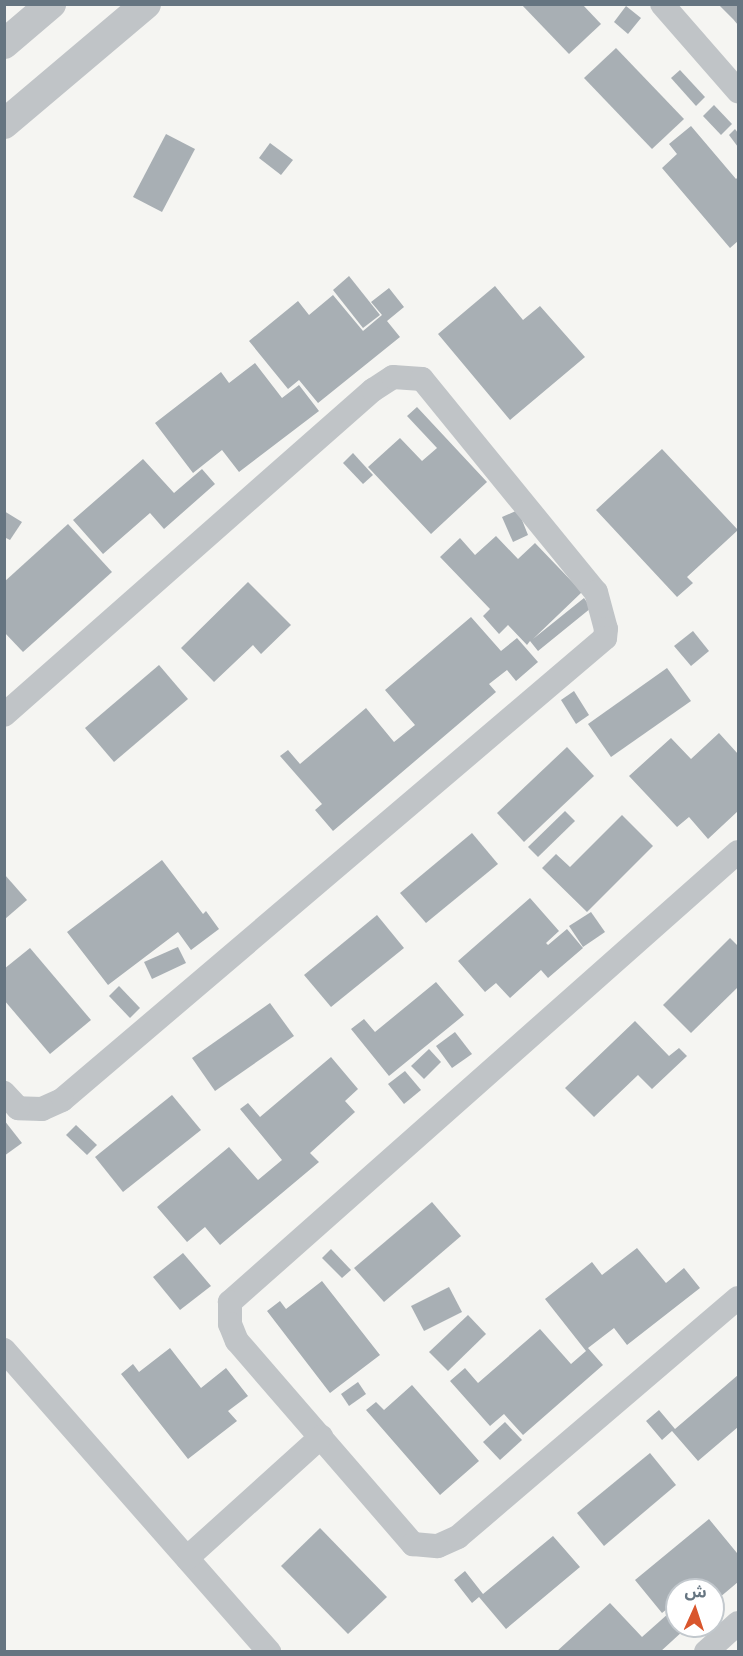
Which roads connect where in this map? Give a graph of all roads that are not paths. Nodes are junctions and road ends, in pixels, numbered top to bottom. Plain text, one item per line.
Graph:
1 (51, 4) edge
2 (147, 4) edge
3 (662, 4) edge
4 (4, 44) edge
5 (738, 91) edge
6 (4, 124) edge
7 (4, 715) edge
8 (738, 852) edge
9 (4, 1093) edge
10 (738, 1298) edge
11 (4, 1350) edge
12 (321, 1437) junction
13 (187, 1558) junction
14 (738, 1623) edge
15 (269, 1652) edge
16 (706, 1652) edge

1 - 4 street
2 - 6 street
3 - 5 street
7 - 9 street
8 - 12 street
10 - 12 street
11 - 13 street
12 - 13 street
13 - 15 street
14 - 16 street

